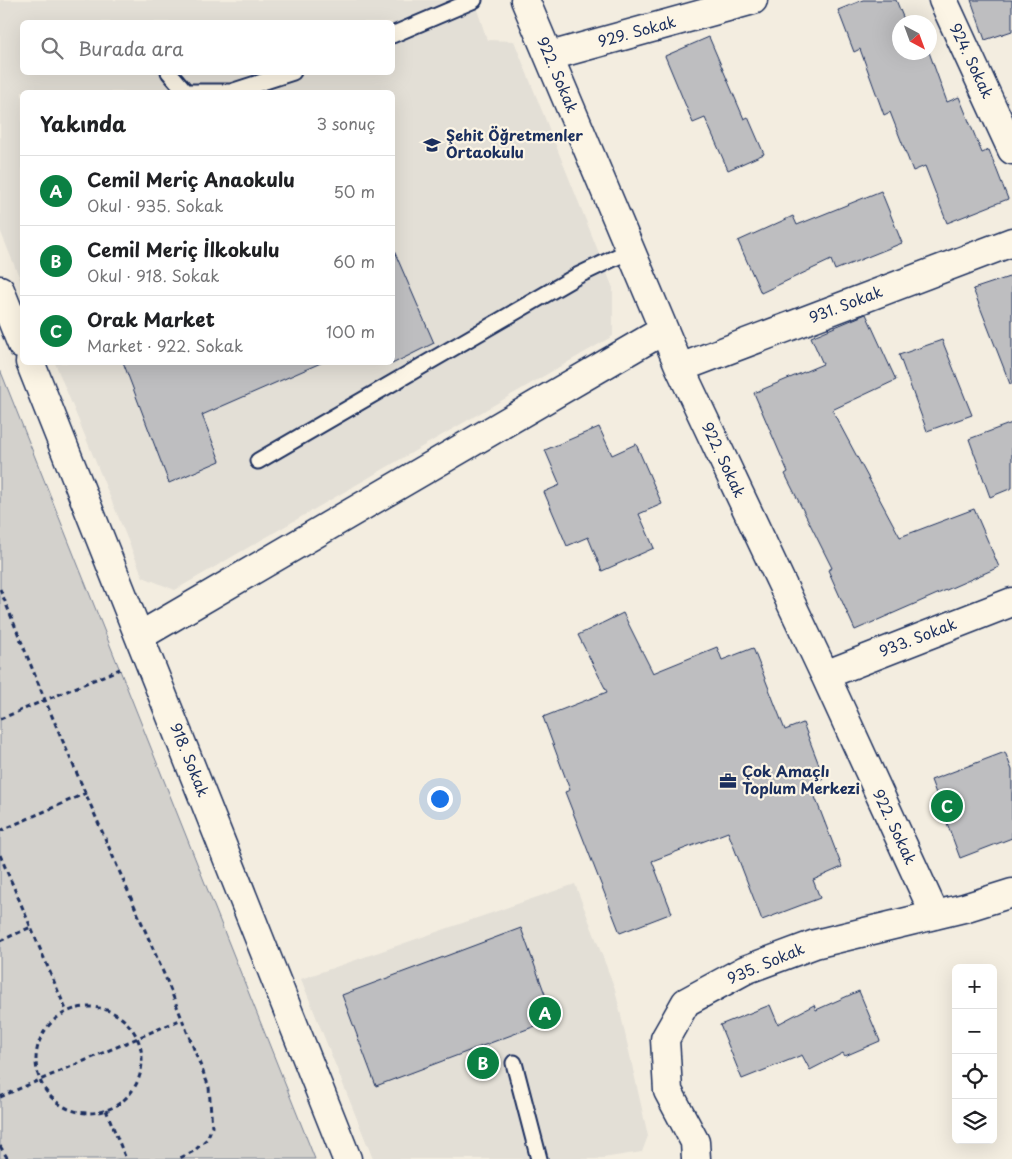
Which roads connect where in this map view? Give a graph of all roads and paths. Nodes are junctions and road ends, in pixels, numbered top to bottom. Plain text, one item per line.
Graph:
1 (474, 0) edge
2 (525, 0) edge
3 (752, 0) edge
4 (943, 0) edge
5 (395, 34) edge
6 (550, 56) junction
7 (172, 75) edge
8 (284, 75) edge
9 (184, 90) edge
10 (237, 90) edge
11 (1012, 150) edge
12 (1012, 242) edge
13 (631, 250) junction
14 (0, 290) edge
15 (664, 330) junction
16 (12, 331) edge
17 (31, 365) edge
18 (680, 368) junction
19 (258, 461) dead end
20 (0, 589) edge
21 (1012, 602) edge
22 (144, 647) junction
23 (825, 674) junction
24 (45, 700) junction
25 (0, 719) edge
26 (86, 793) junction
27 (0, 831) edge
28 (0, 855) edge
29 (1012, 893) edge
30 (935, 915) junction
31 (31, 927) junction
32 (0, 941) edge
33 (67, 1012) junction
34 (182, 1019) junction
35 (137, 1038) junction
36 (514, 1063) dead end
37 (40, 1081) junction
38 (0, 1097) edge
39 (106, 1110) junction
40 (0, 1146) edge
41 (8, 1159) edge
42 (126, 1159) edge
43 (178, 1159) edge
44 (347, 1159) edge
45 (539, 1159) edge
46 (696, 1159) edge

1 - 5 lane
2 - 6 street, 922. Sokak
3 - 6 street, 929. Sokak
4 - 11 street, 924. Sokak
6 - 13 street, 922. Sokak
7 - 9 lane
8 - 10 lane
12 - 18 street, 931. Sokak
13 - 15 street, 922. Sokak
13 - 19 lane
14 - 16 street
15 - 18 street, 922. Sokak
15 - 22 street
17 - 22 street, 918. Sokak
18 - 23 street, 922. Sokak
20 - 24 path
21 - 23 street, 933. Sokak
22 - 24 path
22 - 44 street, 918. Sokak
23 - 30 street, 922. Sokak
24 - 25 path
24 - 26 path
26 - 27 path
26 - 34 path
28 - 31 path
29 - 30 street, 935. Sokak
30 - 46 street, 935. Sokak
31 - 32 path
31 - 33 path
33 - 35 path
33 - 37 path
34 - 35 path
34 - 43 path
35 - 37 path
35 - 39 path
36 - 45 lane
37 - 38 path
37 - 39 path
39 - 42 path
40 - 41 path

